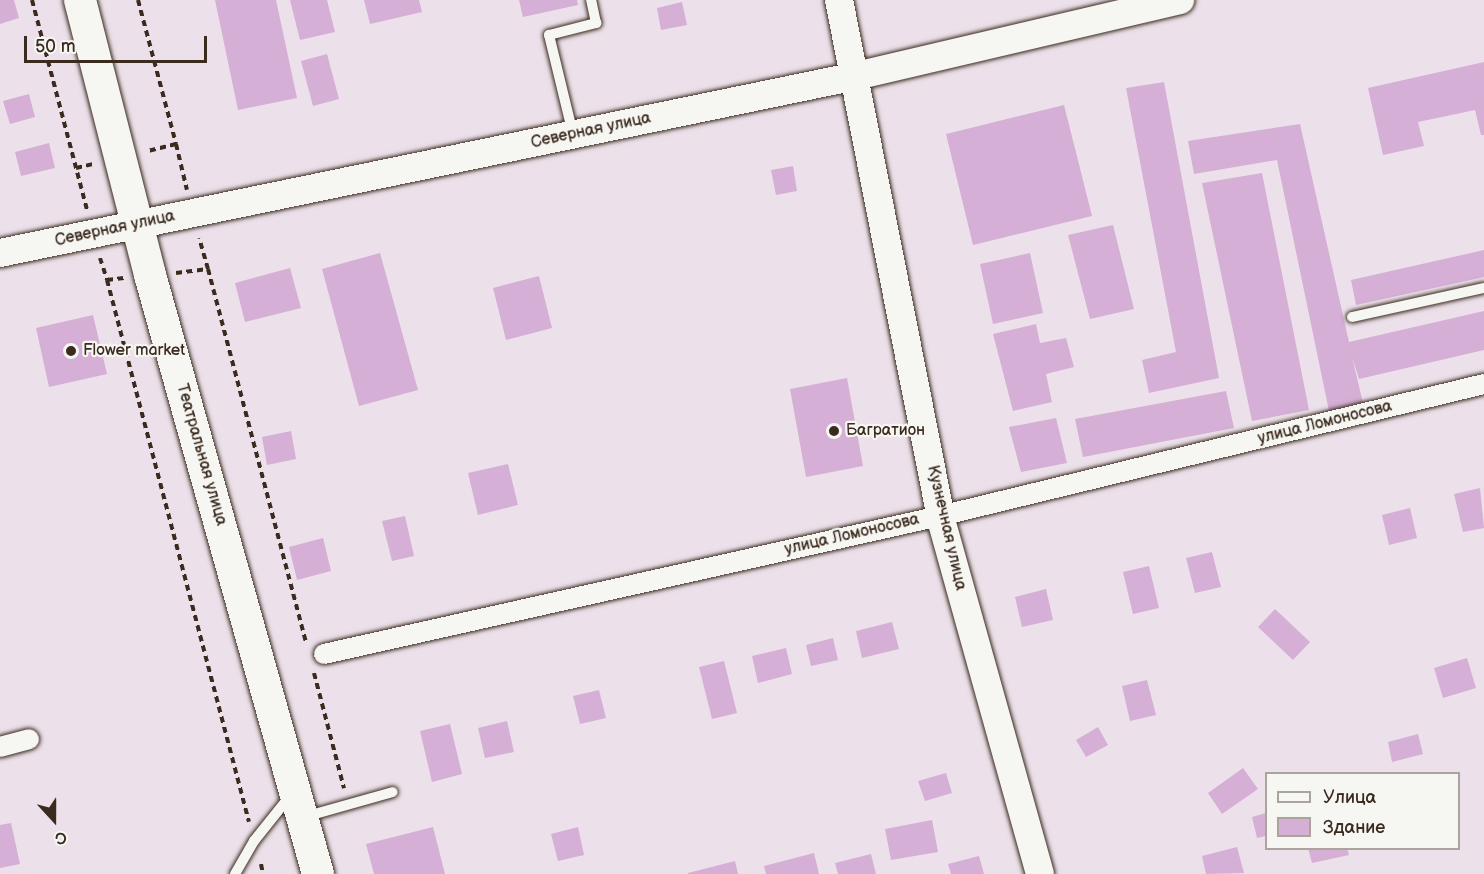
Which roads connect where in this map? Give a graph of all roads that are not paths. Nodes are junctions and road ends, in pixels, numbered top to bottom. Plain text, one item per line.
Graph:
1 (80, 0) edge
2 (591, 0) edge
3 (839, 0) edge
4 (1180, 0) edge
5 (856, 75) junction
6 (573, 134) junction
7 (137, 225) junction
8 (0, 253) edge
9 (1484, 288) edge
10 (1352, 317) dead end
11 (1484, 384) edge
12 (940, 516) junction
13 (314, 656) road end
14 (29, 739) dead end
15 (0, 747) edge
16 (393, 792) dead end
17 (299, 803) junction
18 (236, 873) edge
19 (318, 874) edge
20 (1041, 874) edge

1 - 7 main road, Театральная улица
2 - 6 lane
3 - 5 street, Кузнечная улица
4 - 5 street, Северная улица
5 - 6 street, Северная улица
5 - 12 street, Кузнечная улица
6 - 7 street, Северная улица
7 - 8 street, Северная улица
7 - 17 main road, Театральная улица
9 - 10 lane
11 - 12 street, улица Ломоносова
12 - 13 street, улица Ломоносова
12 - 20 street, Кузнечная улица
14 - 15 street
16 - 17 lane
17 - 18 lane
17 - 19 main road, Театральная улица

